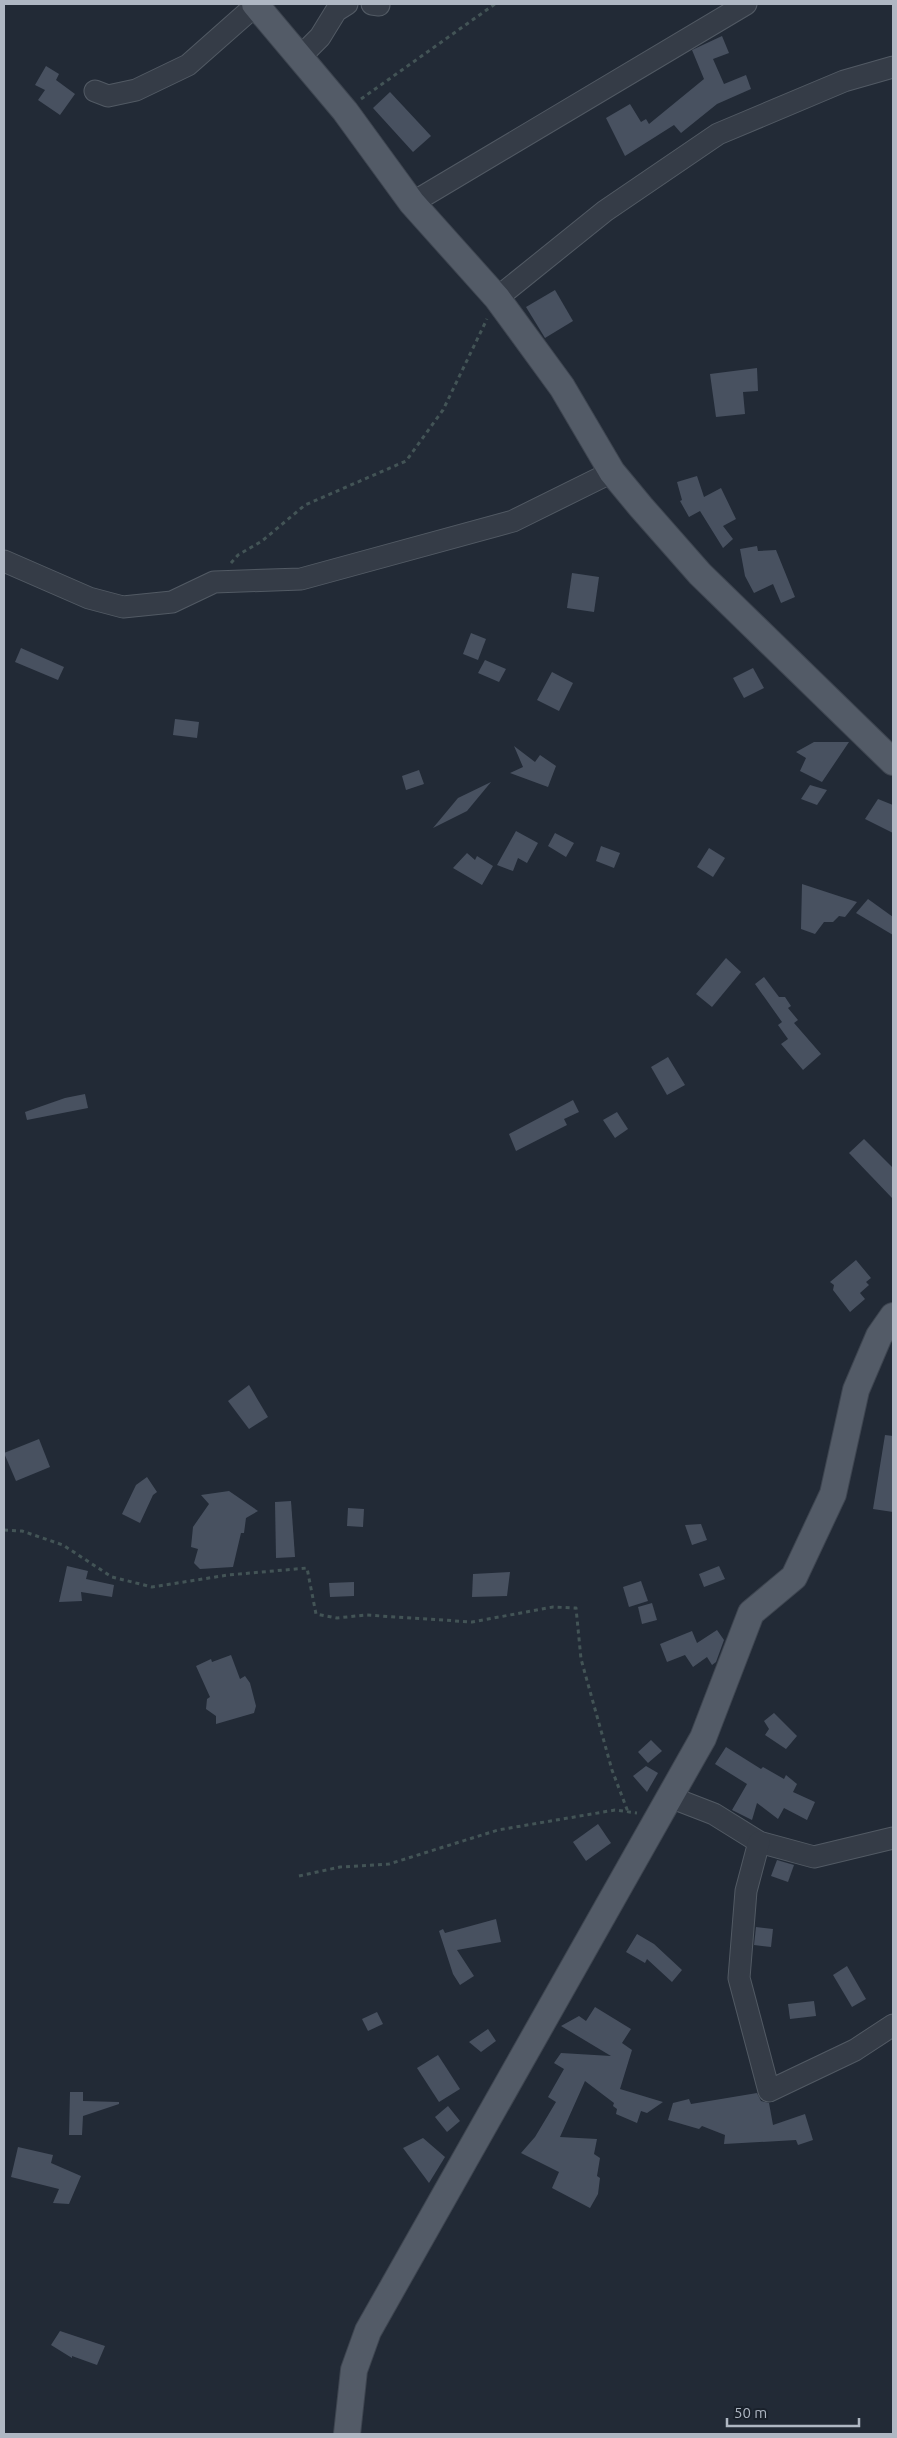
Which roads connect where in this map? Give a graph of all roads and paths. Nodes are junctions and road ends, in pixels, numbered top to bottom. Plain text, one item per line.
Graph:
1 (256, 4) edge
2 (347, 4) edge
3 (495, 4) edge
4 (746, 4) edge
5 (300, 57) junction
6 (893, 67) edge
7 (95, 91) dead end
8 (345, 111) junction
9 (412, 203) junction
10 (497, 298) junction
11 (612, 472) junction
12 (4, 561) edge
13 (214, 582) junction
14 (893, 762) edge
15 (893, 1316) edge
16 (4, 1530) edge
17 (667, 1802) junction
18 (628, 1812) junction
19 (893, 1838) edge
20 (759, 1842) junction
21 (299, 1876) dead end
22 (893, 2025) edge
23 (347, 2434) edge

1 - 5 main road
1 - 7 street
2 - 5 street
3 - 8 path
4 - 9 street
5 - 8 main road
6 - 10 street
8 - 9 main road
9 - 10 main road
10 - 11 main road
10 - 13 path
11 - 13 street
11 - 14 main road
12 - 13 street
15 - 17 main road
16 - 18 path
17 - 18 path
17 - 20 street
17 - 23 main road
18 - 21 path
19 - 20 street
20 - 22 street

